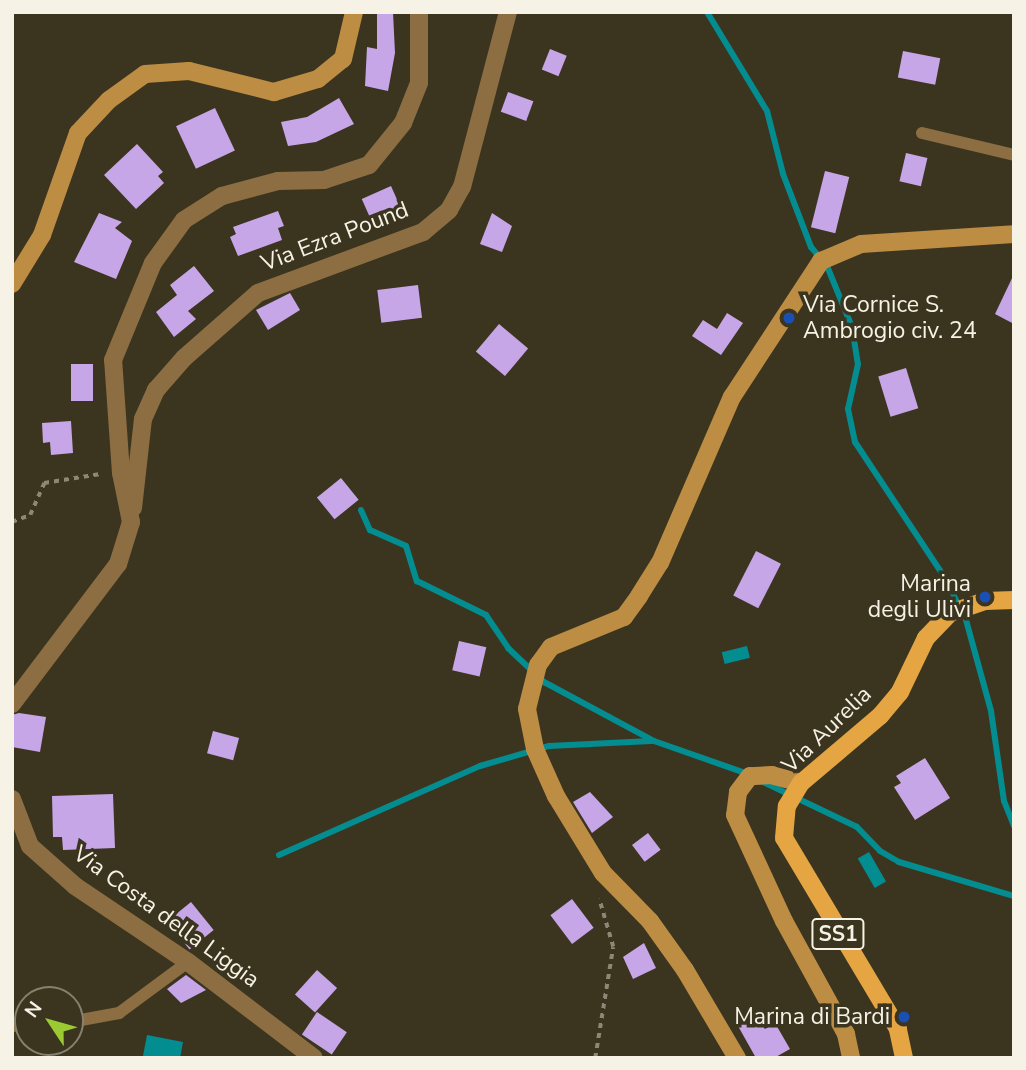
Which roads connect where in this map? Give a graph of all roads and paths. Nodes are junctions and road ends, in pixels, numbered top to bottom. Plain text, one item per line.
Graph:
1 (354, 12) edge
2 (419, 12) edge
3 (508, 12) edge
4 (922, 133) dead end
5 (1014, 155) edge
6 (1014, 234) edge
7 (12, 284) edge
8 (121, 450) junction
9 (12, 522) edge
10 (131, 522) junction
11 (1014, 600) edge
12 (12, 704) edge
13 (801, 783) junction
14 (12, 799) edge
15 (596, 863) junction
16 (188, 962) junction
17 (84, 1019) edge
18 (314, 1058) edge
19 (595, 1058) edge
20 (737, 1058) edge
21 (851, 1058) edge
22 (904, 1058) edge

1 - 7 street
2 - 8 street
3 - 10 street, Via Ezra Pound
4 - 5 lane
6 - 15 street
8 - 9 path
8 - 10 street
10 - 12 street
11 - 13 main road, Via Aurelia / SS1
13 - 21 street
13 - 22 main road, Via Aurelia / SS1
14 - 16 street, Via Costa della Liggia
15 - 19 path
15 - 20 street
16 - 17 lane
16 - 18 street, Via Costa della Liggia

